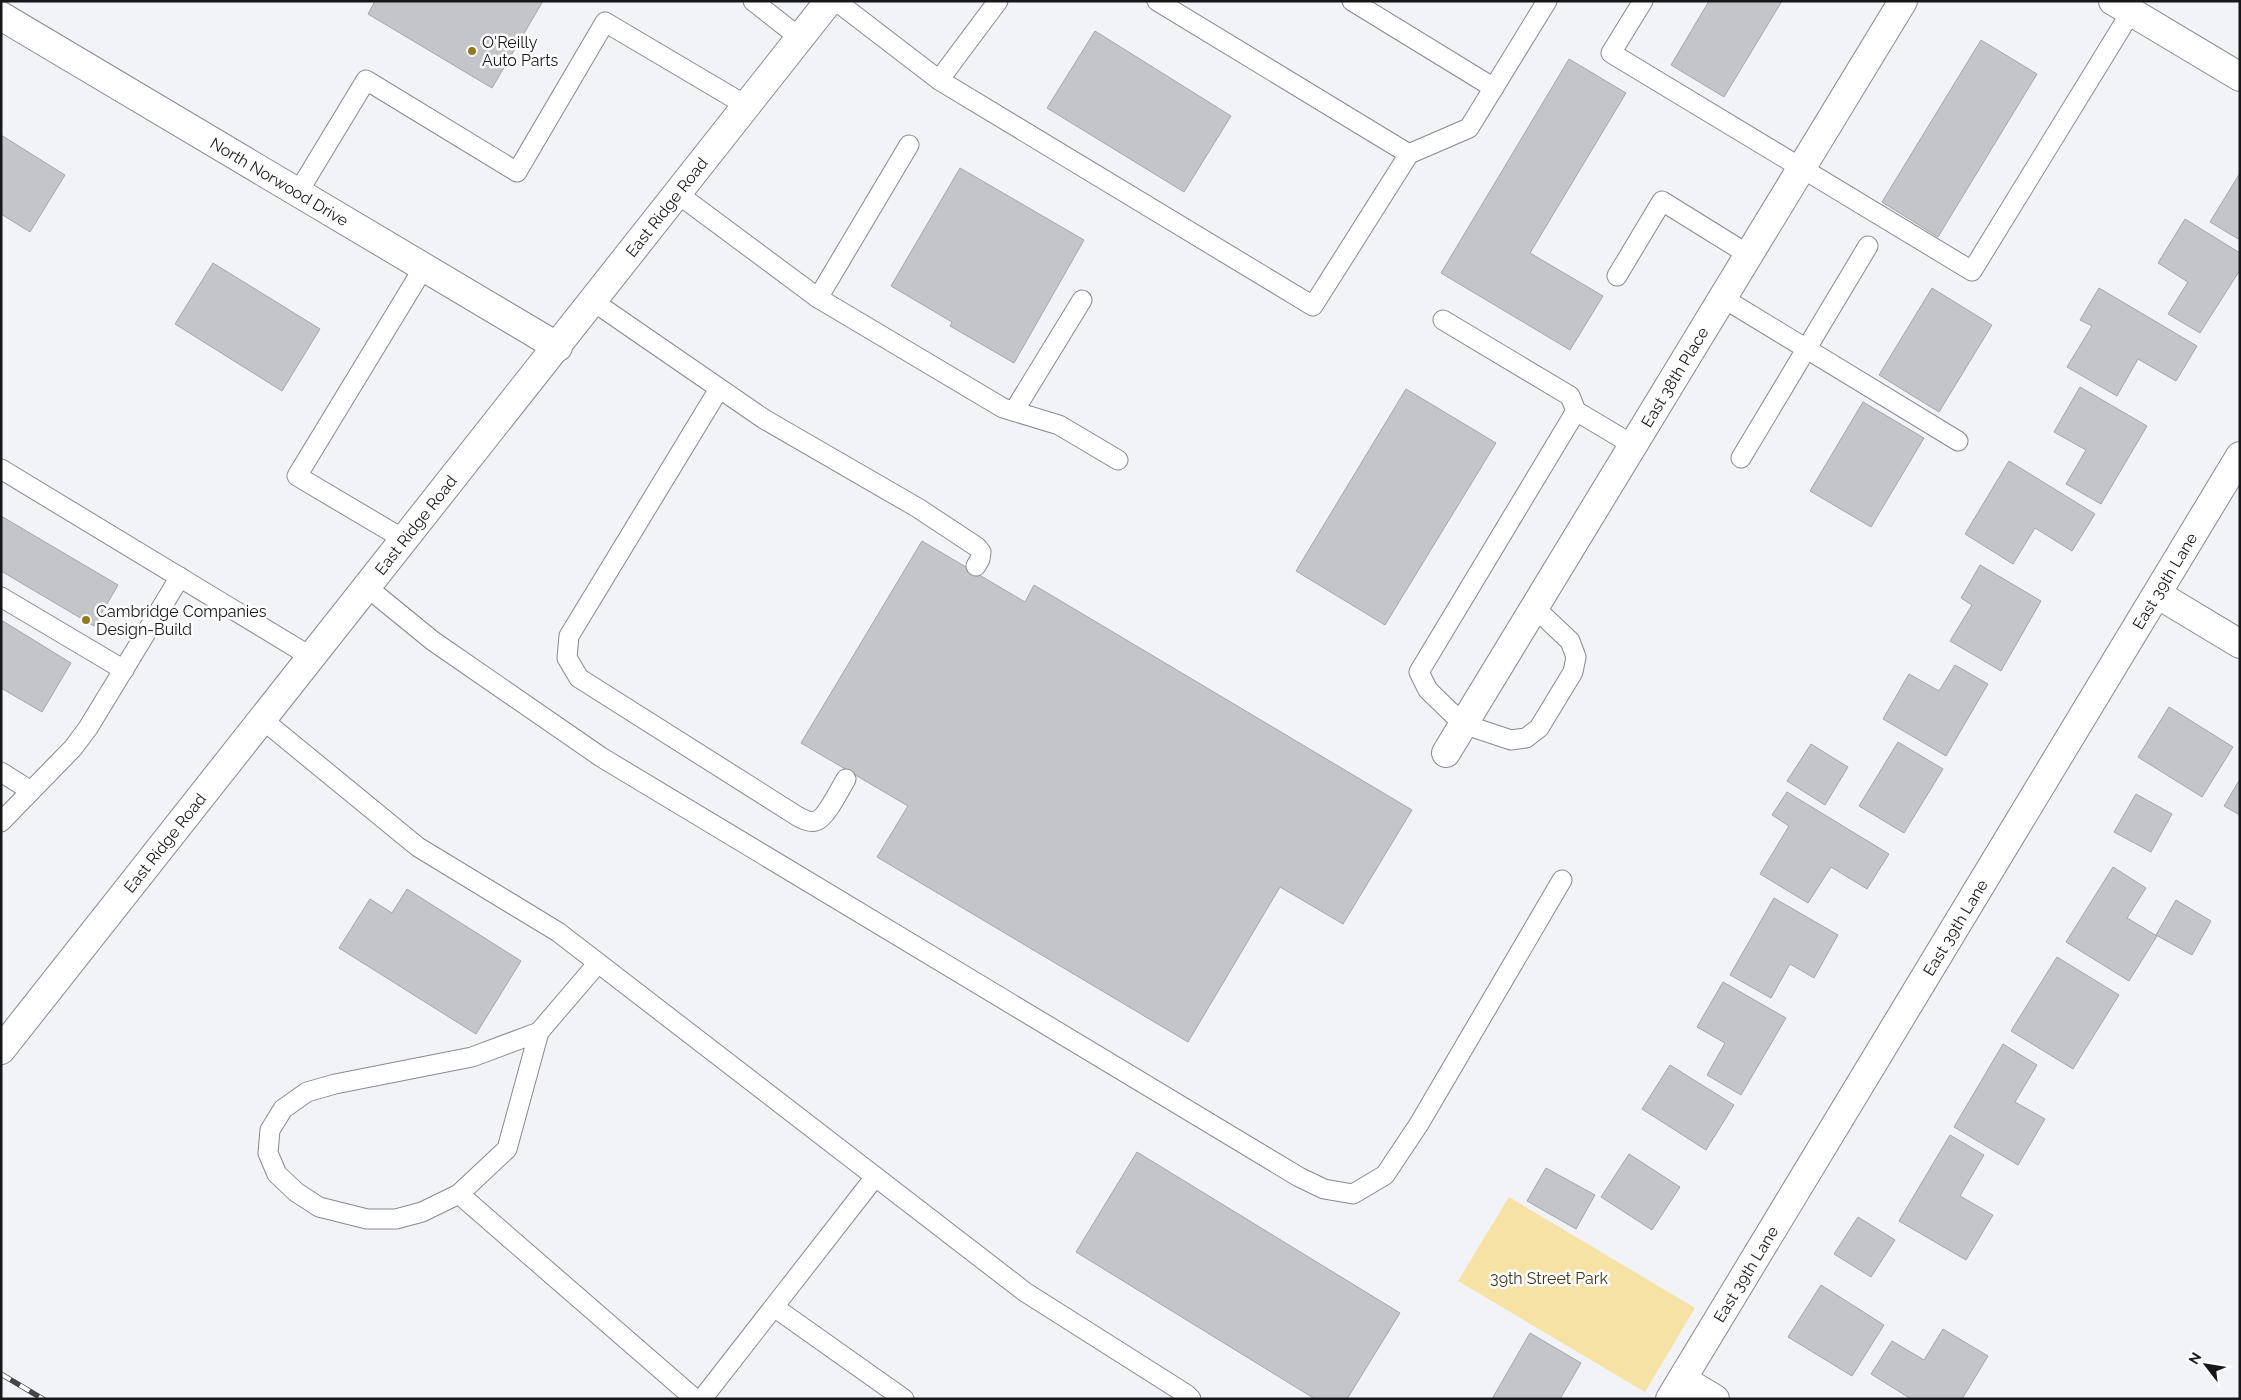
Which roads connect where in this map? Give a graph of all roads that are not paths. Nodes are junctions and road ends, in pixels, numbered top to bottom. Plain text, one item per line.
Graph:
1 (753, 1) edge
2 (830, 1) edge
3 (836, 1) edge
4 (998, 1) edge
5 (1157, 1) edge
6 (1352, 1) edge
7 (1547, 1) edge
8 (1643, 1) edge
9 (1903, 1) edge
10 (2122, 7) edge
11 (1, 16) edge
12 (800, 38) junction
13 (2240, 77) edge
14 (939, 80) junction
15 (1494, 88) junction
16 (747, 106) junction
17 (909, 144) dead end
18 (1409, 154) junction
19 (1802, 168) junction
20 (297, 194) junction
21 (678, 194) junction
22 (1868, 246) dead end
23 (1749, 255) junction
24 (424, 267) junction
25 (1617, 276) dead end
26 (818, 298) junction
27 (1723, 298) junction
28 (1082, 300) dead end
29 (594, 302) junction
30 (1443, 320) dead end
31 (558, 347) junction
32 (1806, 349) junction
33 (719, 389) junction
34 (1014, 411) junction
35 (1576, 411) junction
36 (1958, 441) dead end
37 (1633, 445) junction
38 (2240, 456) edge
39 (1740, 458) dead end
40 (1118, 460) dead end
41 (1, 469) edge
42 (405, 540) junction
43 (976, 566) dead end
44 (180, 577) junction
45 (368, 588) junction
46 (2157, 594) junction
47 (1, 597) edge
48 (1535, 608) junction
49 (2240, 644) edge
50 (313, 658) junction
51 (124, 670) junction
52 (264, 720) junction
53 (1464, 724) junction
54 (1446, 753) dead end
55 (1, 772) edge
56 (846, 779) dead end
57 (32, 790) junction
58 (1, 822) edge
59 (1562, 880) dead end
60 (598, 963) junction
61 (538, 1032) junction
62 (1, 1050) edge
63 (875, 1177) junction
64 (459, 1194) junction
65 (774, 1307) junction
66 (1676, 1389) edge
67 (695, 1399) edge
68 (702, 1399) edge
69 (904, 1399) edge
70 (1191, 1399) edge
71 (1715, 1399) edge

1 - 12 lane
2 - 12 street, East Ridge Road
3 - 14 lane
4 - 14 lane
5 - 18 lane
6 - 15 lane
7 - 15 lane
8 - 19 lane
9 - 19 street, East 38th Place
10 - 13 street
10 - 19 lane
11 - 20 street, North Norwood Drive
12 - 16 street, East Ridge Road
14 - 18 lane
15 - 18 lane
16 - 20 lane
16 - 21 street, East Ridge Road
17 - 26 lane
19 - 23 street, East 38th Place
20 - 24 street, North Norwood Drive
21 - 26 lane
21 - 29 street, East Ridge Road
22 - 32 lane
23 - 25 lane
23 - 27 street, East 38th Place
24 - 31 street, North Norwood Drive
24 - 42 lane
26 - 34 lane
27 - 32 lane
27 - 37 street, East 38th Place
28 - 34 lane
29 - 31 street, East Ridge Road
29 - 33 lane
30 - 35 lane
31 - 42 street, East Ridge Road
32 - 36 lane
32 - 39 lane
33 - 43 lane
33 - 56 lane
34 - 40 lane
35 - 37 lane
35 - 53 lane
37 - 48 street, East 38th Place
38 - 46 street, East 39th Lane
41 - 44 lane
42 - 45 street, East Ridge Road
44 - 50 lane
44 - 51 lane
45 - 50 street, East Ridge Road
45 - 59 lane
46 - 49 street
46 - 66 street, East 39th Lane
47 - 51 lane
48 - 53 street, East 38th Place
48 - 53 lane
50 - 52 street, East Ridge Road
51 - 57 lane
52 - 60 lane
52 - 62 street, East Ridge Road
53 - 54 street, East 38th Place
55 - 57 lane
57 - 58 lane
60 - 61 lane
60 - 63 lane
61 - 64 lane
61 - 64 lane
63 - 65 lane
63 - 70 lane
64 - 67 lane
65 - 68 lane
65 - 69 lane
66 - 71 street

